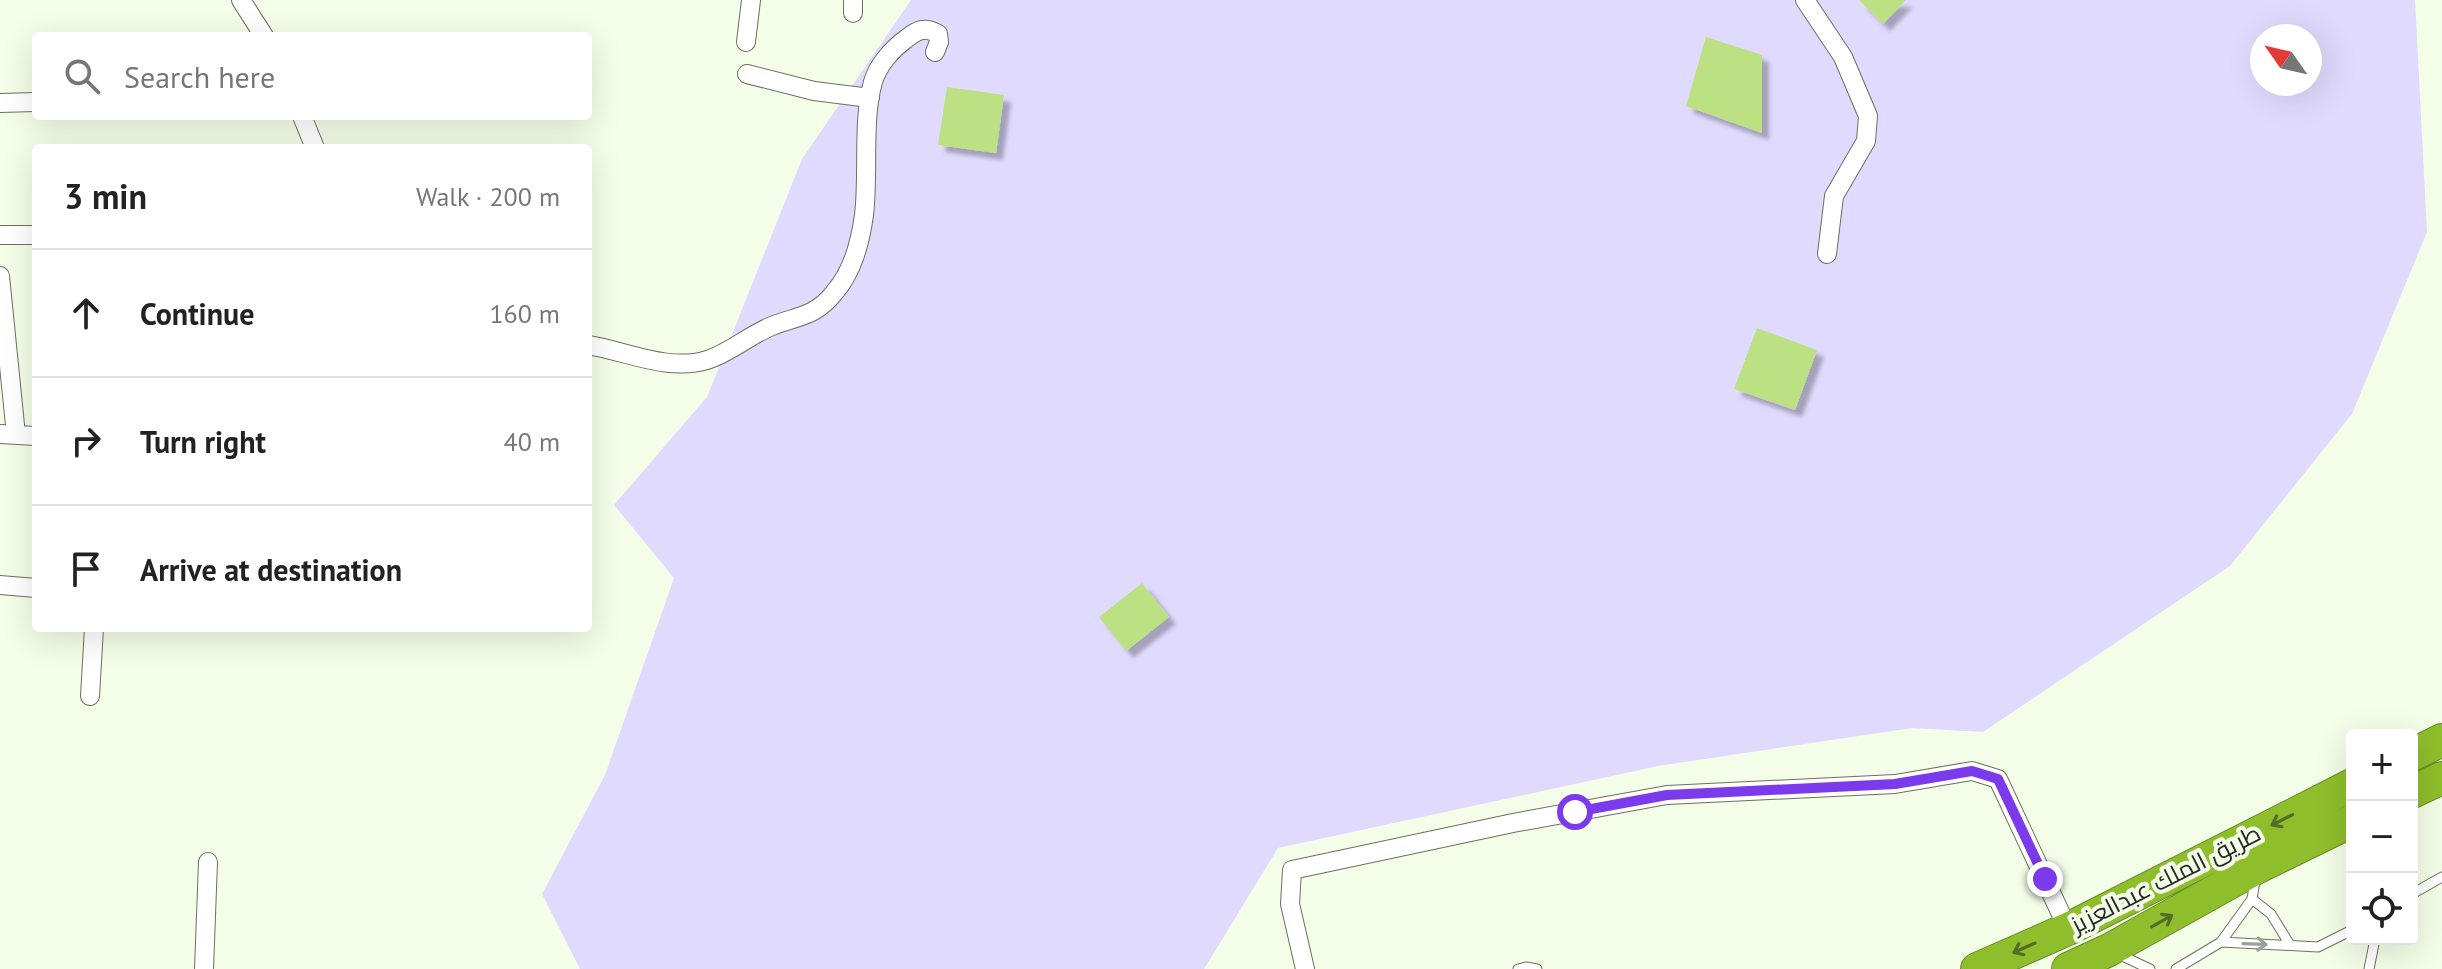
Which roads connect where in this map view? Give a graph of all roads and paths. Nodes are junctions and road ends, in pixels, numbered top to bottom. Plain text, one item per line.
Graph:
1 (241, 0) edge
2 (751, 0) edge
3 (1805, 0) edge
4 (261, 32) edge
5 (746, 42) dead end
6 (935, 52) dead end
7 (747, 74) dead end
8 (870, 98) junction
9 (32, 102) edge
10 (0, 103) edge
11 (304, 120) edge
12 (313, 144) edge
13 (0, 235) edge
14 (32, 235) edge
15 (1827, 254) dead end
16 (0, 276) edge
17 (592, 346) edge
18 (8, 434) edge
19 (32, 436) edge
20 (0, 585) edge
21 (32, 588) edge
22 (94, 632) edge
23 (90, 696) dead end
24 (2442, 740) edge
25 (2418, 752) edge
26 (2442, 778) edge
27 (2346, 788) edge
28 (2418, 789) edge
29 (2346, 824) edge
30 (208, 862) dead end
31 (2258, 867) junction
32 (2442, 877) edge
33 (2418, 891) edge
34 (2252, 899) junction
35 (2068, 929) junction
36 (2346, 933) edge
37 (2221, 942) junction
38 (2290, 945) junction
39 (2374, 945) edge
40 (2109, 950) junction
41 (204, 969) edge
42 (1305, 969) edge
43 (1518, 969) edge
44 (1537, 969) edge
45 (1977, 969) edge
46 (2068, 969) edge
47 (2150, 969) edge
48 (2176, 969) edge
49 (2369, 969) edge

1 - 4 street
2 - 5 street
3 - 15 street
6 - 8 street
7 - 8 street
8 - 17 street
9 - 10 street
11 - 12 street
13 - 14 street
16 - 18 street
18 - 19 street
20 - 21 street
22 - 23 street
24 - 25 highway
26 - 28 highway
27 -> 35 highway, طريق الملك عبدالعزيز
29 - 31 highway, طريق الملك عبدالعزيز
30 - 41 street
31 - 34 lane
40 -> 31 highway, طريق الملك عبدالعزيز
32 - 33 lane
34 - 37 lane
34 - 38 lane
35 - 42 street
35 -> 45 highway, طريق الملك عبدالعزيز
36 - 38 lane
37 -> 38 lane
37 - 48 lane
39 - 49 lane
40 - 46 highway, طريق الملك عبدالعزيز
40 - 47 lane
43 - 44 lane

